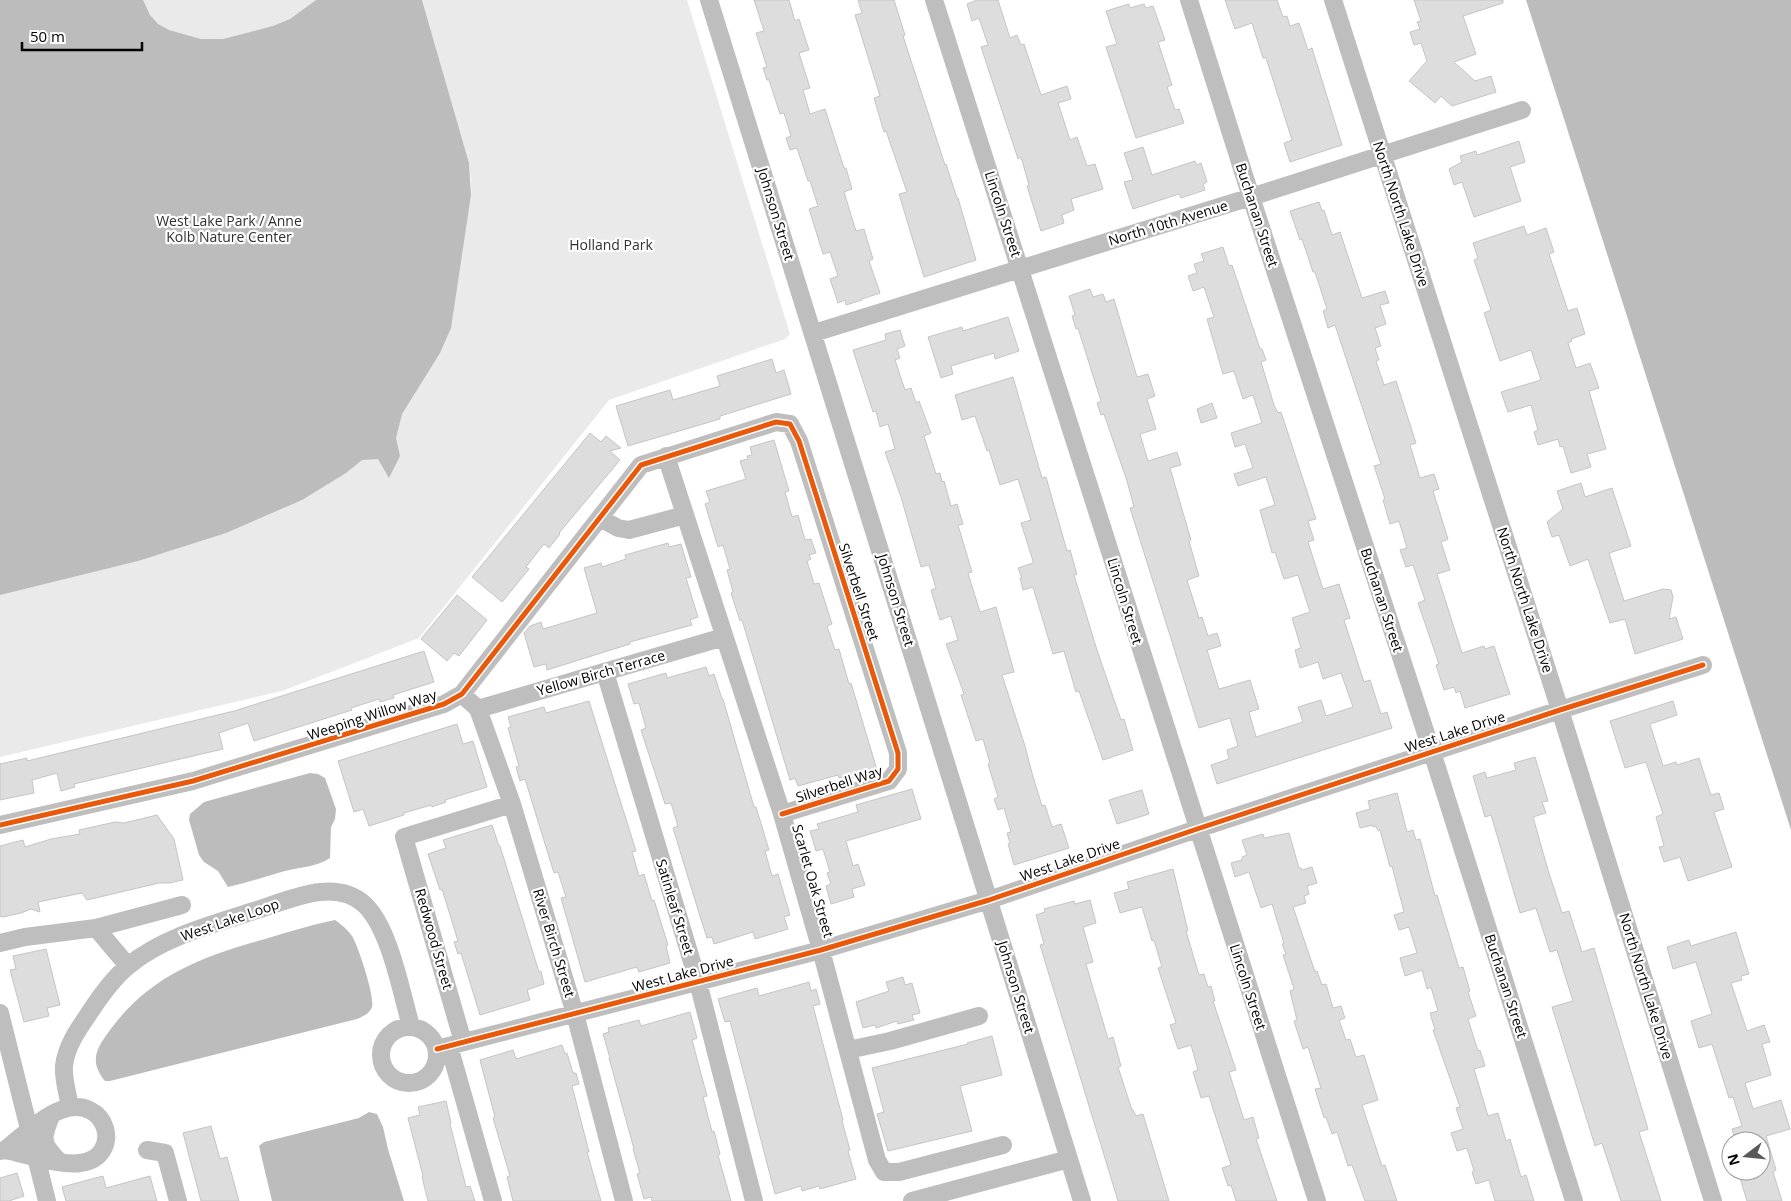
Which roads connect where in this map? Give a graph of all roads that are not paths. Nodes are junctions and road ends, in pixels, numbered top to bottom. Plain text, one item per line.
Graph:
1 (709, 0) edge
2 (934, 0) edge
3 (1189, 0) edge
4 (1334, 0) edge
5 (1522, 110) dead end
6 (1382, 154) junction
7 (1251, 197) junction
8 (1021, 268) junction
9 (814, 333) junction
10 (790, 424) joint
11 (666, 456) junction
12 (685, 515) junction
13 (600, 518) junction
14 (724, 637) junction
15 (1703, 665) dead end
16 (605, 672) junction
17 (462, 694) junction
18 (478, 709) junction
19 (1560, 710) junction
20 (1432, 752) junction
21 (898, 769) joint
22 (512, 804) junction
23 (782, 814) junction
24 (0, 825) edge
25 (1197, 829) junction
26 (989, 900) junction
27 (182, 905) dead end
28 (96, 928) junction
29 (0, 943) edge
30 (821, 950) junction
31 (128, 966) junction
32 (698, 982) junction
33 (0, 1013) edge
34 (575, 1014) junction
35 (980, 1016) dead end
36 (411, 1026) junction
37 (450, 1046) junction
38 (848, 1050) junction
39 (20, 1097) junction
40 (70, 1108) junction
41 (53, 1114) junction
42 (28, 1132) junction
43 (1003, 1145) dead end
44 (2, 1150) edge
45 (147, 1150) dead end
46 (35, 1157) junction
47 (1069, 1159) junction
48 (65, 1162) junction
49 (46, 1199) edge
50 (178, 1201) edge
51 (492, 1201) edge
52 (624, 1201) edge
53 (754, 1201) edge
54 (912, 1201) edge
55 (1082, 1201) edge
56 (1317, 1201) edge
57 (1574, 1201) edge
58 (1713, 1201) edge

1 - 9 street, Johnson Street
2 - 8 street, Lincoln Street
3 - 7 street, Buchanan Street
4 - 6 street, North North Lake Drive
5 - 6 street, North 10th Avenue
6 - 7 street, North 10th Avenue
6 - 19 street, North North Lake Drive
7 - 8 street, North 10th Avenue
7 - 20 street, Buchanan Street
8 - 9 street, North 10th Avenue
8 - 25 street, Lincoln Street
9 - 26 street, Johnson Street
10 - 11 street, Weeping Willow Way
10 - 21 street, Silverbell Street
11 - 12 street, Scarlet Oak Street
11 - 13 street, Weeping Willow Way
12 - 13 street
12 - 14 street, Scarlet Oak Street
13 - 17 street, Weeping Willow Way
14 - 16 street, Yellow Birch Terrace
14 - 23 street, Scarlet Oak Street
15 - 19 street, West Lake Drive
16 - 18 street, Yellow Birch Terrace
16 - 32 street, Satinleaf Street
17 - 18 street, River Birch Street
17 - 24 street, Weeping Willow Way
18 - 22 street, River Birch Street
19 - 20 street, West Lake Drive
19 - 58 street, North North Lake Drive
20 - 25 street, West Lake Drive
20 - 57 street, Buchanan Street
21 - 23 street, Silverbell Way
22 - 34 street, River Birch Street
22 - 37 street, Redwood Street
23 - 30 street, Scarlet Oak Street
25 - 26 street, West Lake Drive
25 - 56 street, Lincoln Street
26 - 30 street, West Lake Drive
26 - 47 street, Johnson Street
27 - 28 street
28 - 29 street
28 - 31 street
30 - 32 street, West Lake Drive
30 - 38 street, Scarlet Oak Street
31 - 36 street, West Lake Loop
31 - 40 street, West Lake Loop
32 - 34 street, West Lake Drive
32 - 53 street, Satinleaf Street
33 - 39 street
34 - 37 street, West Lake Drive
34 - 52 street, River Birch Street
35 - 38 street
36 - 37 street
36 - 37 street
37 - 51 street, Redwood Street
38 - 43 street, Scarlet Oak Street
39 - 41 street
39 - 42 street
40 - 41 street
40 - 48 street
41 - 42 street
41 - 48 street
42 - 44 street
42 - 46 street
44 - 46 street
45 - 50 street
46 - 48 street
46 - 49 street
47 - 54 street
47 - 55 street, Johnson Street
48 - 49 street

